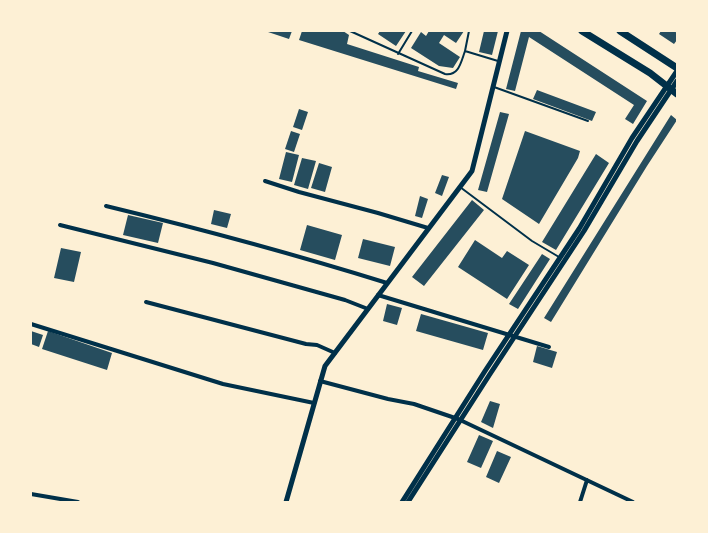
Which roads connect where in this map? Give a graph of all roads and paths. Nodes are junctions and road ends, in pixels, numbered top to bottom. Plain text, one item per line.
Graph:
1 (350, 31) edge
2 (412, 31) edge
3 (469, 31) edge
4 (507, 31) edge
5 (582, 31) edge
6 (620, 31) edge
7 (465, 51) junction
8 (398, 54) junction
9 (499, 61) junction
10 (677, 70) edge
11 (677, 80) edge
12 (493, 87) junction
13 (672, 90) edge
14 (588, 121) dead end
15 (265, 181) dead end
16 (460, 186) junction
17 (106, 206) dead end
18 (60, 225) dead end
19 (428, 228) junction
20 (560, 258) junction
21 (387, 283) junction
22 (378, 295) junction
23 (146, 302) dead end
24 (368, 309) junction
25 (31, 324) edge
26 (512, 335) junction
27 (549, 347) dead end
28 (334, 354) junction
29 (320, 381) junction
30 (314, 403) junction
31 (458, 419) junction
32 (587, 480) junction
33 (31, 494) edge
34 (78, 502) edge
35 (286, 502) edge
36 (402, 502) edge
37 (408, 502) edge
38 (580, 502) edge
39 (633, 502) edge

1 - 8 lane
2 - 8 lane
3 - 7 lane
4 - 9 street
5 - 13 highway
6 - 10 highway
7 - 8 lane
7 - 9 lane
9 - 12 street
10 - 13 street
11 - 13 street
12 - 14 lane
12 - 16 street
13 - 20 street
13 - 26 street
15 - 19 street
16 - 19 street
16 - 20 lane
17 - 21 street
18 - 24 street
19 - 21 street
20 - 26 street
21 - 22 street
22 - 24 street
22 - 26 street
23 - 28 street
24 - 28 street
25 - 30 street
26 - 27 street
26 - 31 street
28 - 29 street
29 - 30 street
29 - 31 street
30 - 35 street
31 - 32 street
31 - 36 street
31 - 37 street
32 - 38 street
32 - 39 street
33 - 34 street

